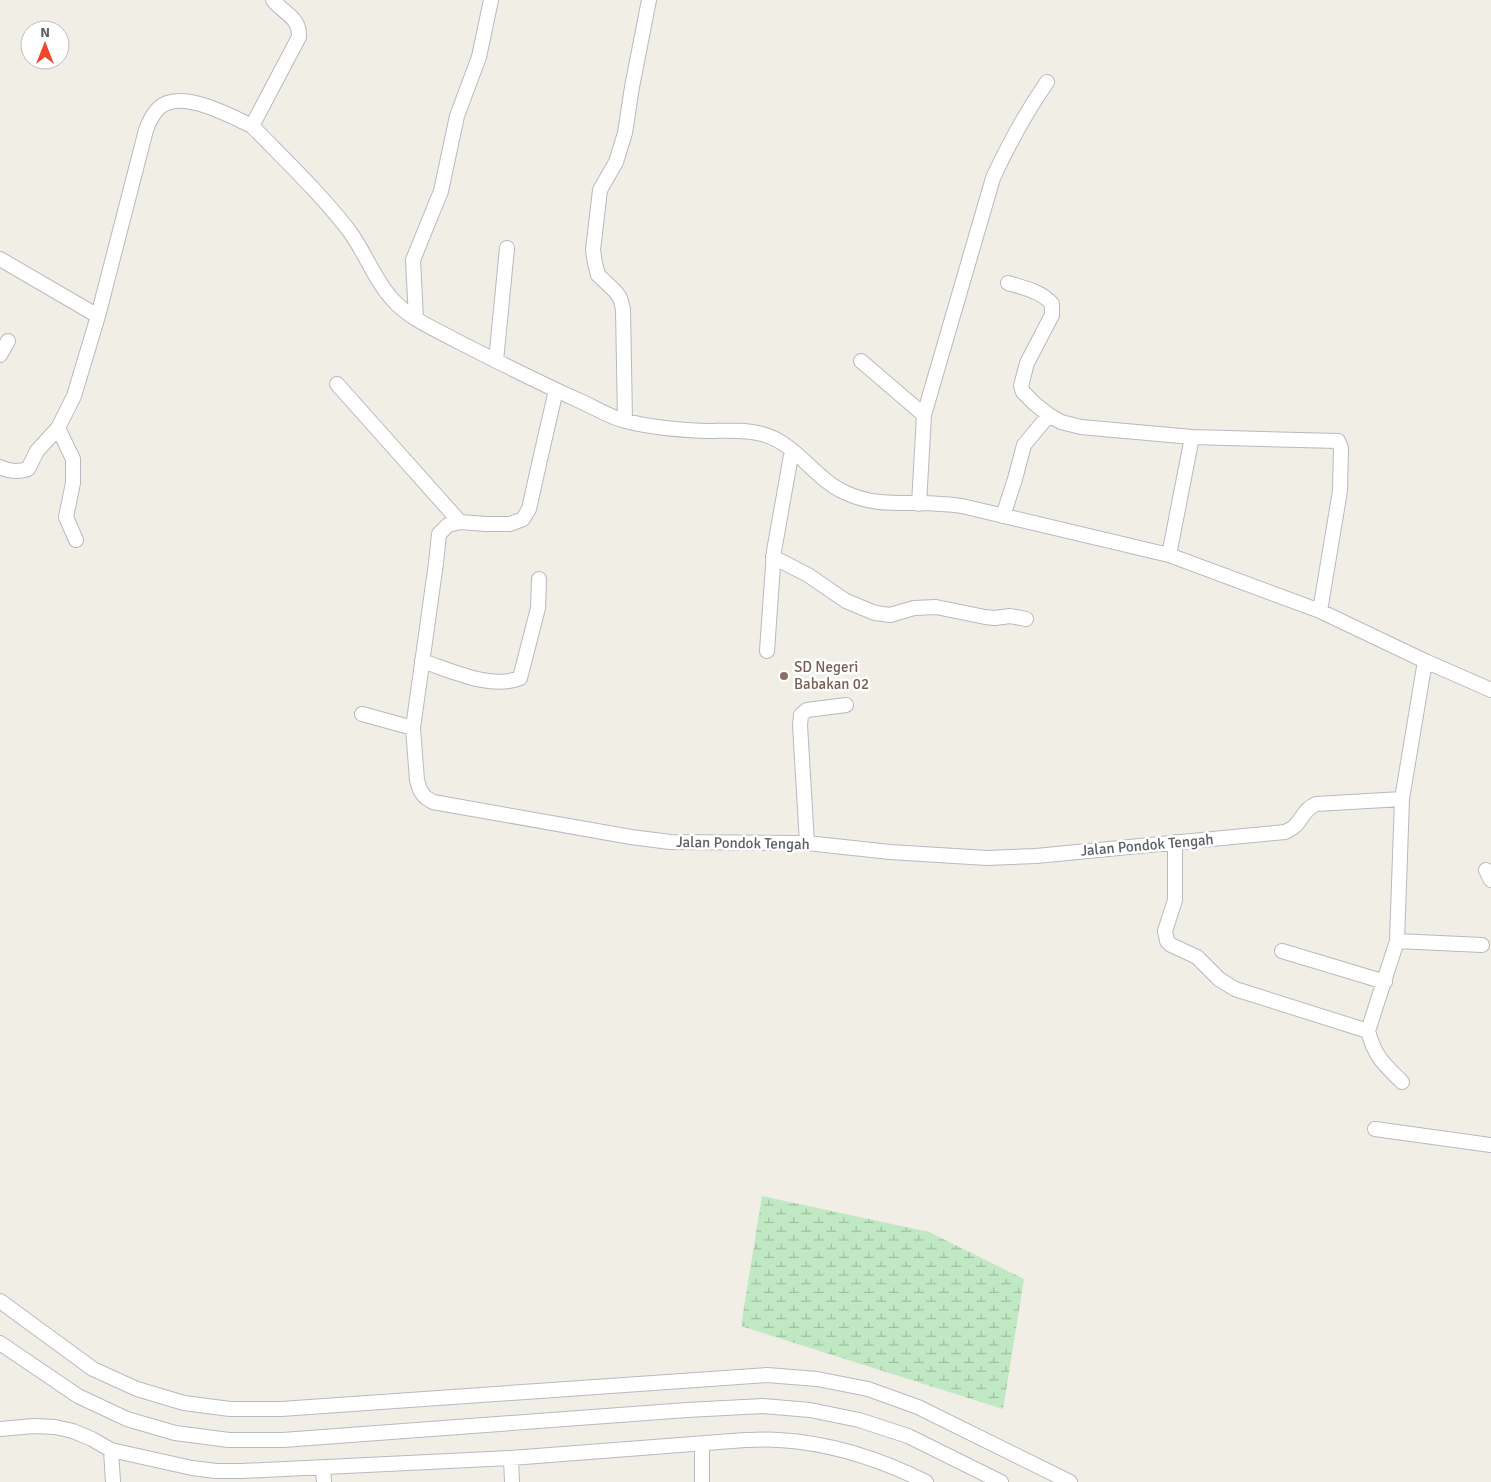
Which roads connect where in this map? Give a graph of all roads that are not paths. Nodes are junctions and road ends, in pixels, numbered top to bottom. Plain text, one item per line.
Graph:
1 (273, 0) edge
2 (491, 0) edge
3 (650, 0) edge
4 (1047, 82) dead end
5 (252, 126) junction
6 (507, 248) dead end
7 (0, 259) edge
8 (1008, 283) dead end
9 (98, 316) junction
10 (416, 320) junction
11 (8, 341) dead end
12 (0, 355) edge
13 (861, 360) dead end
14 (496, 361) junction
15 (337, 384) dead end
16 (556, 390) junction
17 (924, 415) junction
18 (1049, 415) junction
19 (625, 421) junction
20 (58, 428) junction
21 (1192, 437) junction
22 (792, 450) junction
23 (0, 467) edge
24 (919, 504) junction
25 (1003, 516) junction
26 (460, 522) junction
27 (76, 540) dead end
28 (1169, 556) junction
29 (773, 557) junction
30 (539, 579) dead end
31 (1320, 611) junction
32 (1026, 619) dead end
33 (767, 651) dead end
34 (422, 661) junction
35 (1424, 661) junction
36 (1491, 690) edge
37 (846, 705) dead end
38 (362, 714) dead end
39 (413, 728) junction
40 (1402, 799) junction
41 (1175, 842) junction
42 (806, 843) junction
43 (1397, 942) junction
44 (1482, 945) dead end
45 (1282, 951) dead end
46 (1385, 982) junction
47 (1368, 1031) junction
48 (1402, 1082) dead end
49 (1375, 1130) dead end
50 (1491, 1145) edge
51 (0, 1301) edge
52 (0, 1343) edge
53 (0, 1429) edge
54 (702, 1444) junction
55 (111, 1450) junction
56 (511, 1458) junction
57 (323, 1475) edge
58 (113, 1482) edge
59 (512, 1482) edge
60 (702, 1482) edge
61 (926, 1482) edge
62 (1001, 1482) edge
63 (1070, 1482) edge

1 - 5 street
2 - 10 street
3 - 19 street
4 - 17 street
5 - 9 street
5 - 10 street
6 - 14 street
7 - 9 street
8 - 18 street
9 - 20 street
10 - 14 street
11 - 12 street
13 - 17 street
14 - 16 street
15 - 26 street
16 - 19 street
16 - 26 street
17 - 24 street
18 - 21 street
18 - 25 street
19 - 22 street
20 - 23 street
20 - 27 street
21 - 28 street
21 - 31 street
22 - 24 street
22 - 29 street
24 - 25 street
25 - 28 street
26 - 34 street, Jalan Pondok Tengah
28 - 31 street
29 - 32 street
29 - 33 street
30 - 34 street
31 - 35 street
34 - 39 street, Jalan Pondok Tengah
35 - 36 street
35 - 40 street
37 - 42 street
38 - 39 street
39 - 42 street, Jalan Pondok Tengah
40 - 41 street, Jalan Pondok Tengah
40 - 43 street
41 - 42 street, Jalan Pondok Tengah
41 - 47 street
43 - 44 street
43 - 46 street
45 - 46 street
46 - 47 street
47 - 48 street
49 - 50 street
51 - 63 street
52 - 62 street
53 - 55 street
54 - 56 street
54 - 60 street
54 - 61 street
55 - 57 street
55 - 58 street
56 - 57 street
56 - 59 street

